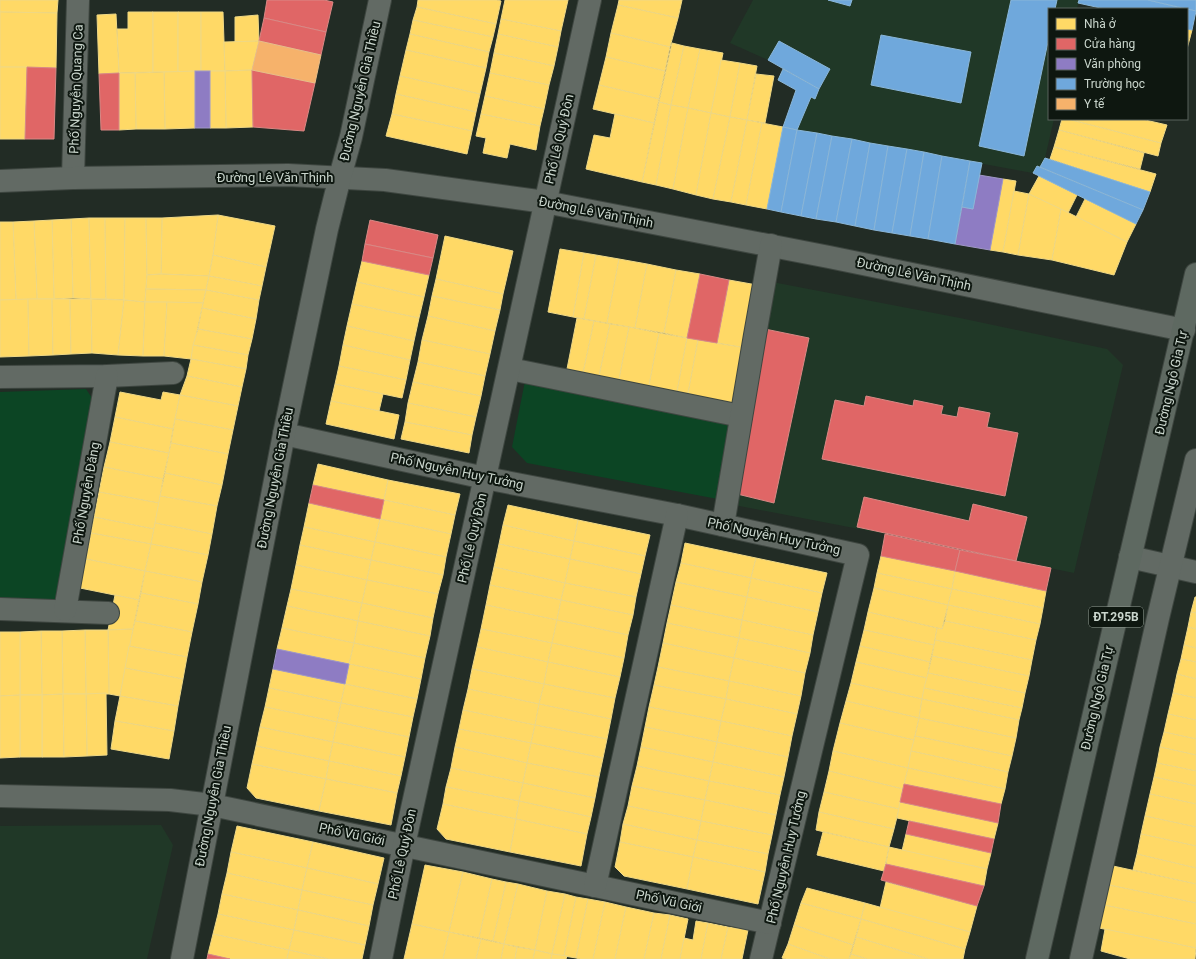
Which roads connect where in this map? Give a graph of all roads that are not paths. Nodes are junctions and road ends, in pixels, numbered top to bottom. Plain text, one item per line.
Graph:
1 (78, 0) edge
2 (380, 0) edge
3 (590, 0) edge
4 (340, 177) junction
5 (73, 178) junction
6 (0, 181) edge
7 (545, 202) junction
8 (771, 245) junction
9 (1196, 274) edge
10 (1189, 317) edge
11 (510, 369) junction
12 (173, 373) dead end
13 (107, 376) junction
14 (0, 377) edge
15 (741, 416) junction
16 (284, 434) junction
17 (1196, 460) edge
18 (486, 478) junction
19 (678, 515) junction
20 (723, 525) junction
21 (1130, 557) junction
22 (1170, 567) junction
23 (1196, 572) edge
24 (0, 609) edge
25 (65, 610) junction
26 (108, 613) dead end
27 (0, 796) edge
28 (212, 805) junction
29 (404, 844) junction
30 (596, 886) junction
31 (770, 923) junction
32 (182, 959) edge
33 (381, 959) edge
34 (761, 959) edge
35 (1037, 959) edge
36 (1081, 959) edge

1 - 5 street, Phố Nguyễn Quang Ca
2 - 4 street, Đường Nguyễn Gia Thiều
3 - 7 street, Phố Lê Quý Đôn
4 - 5 street, Đường Lê Văn Thịnh
4 - 7 street, Đường Lê Văn Thịnh
4 - 16 street, Đường Nguyễn Gia Thiều
5 - 6 street, Đường Lê Văn Thịnh
7 - 8 street, Đường Lê Văn Thịnh
7 - 11 street, Phố Lê Quý Đôn
8 - 10 street, Đường Lê Văn Thịnh
8 - 15 street
9 - 10 main road, Đường Ngô Gia Tự / ĐT.295B
10 - 21 main road, Đường Ngô Gia Tự / ĐT.295B
11 - 15 street
11 - 18 street, Phố Lê Quý Đôn
12 - 13 street
13 - 14 street
13 - 25 street, Phố Nguyễn Đăng
15 - 20 street
16 - 18 street, Phố Nguyễn Huy Tưởng
16 - 28 street, Đường Nguyễn Gia Thiều
17 - 22 street
18 - 19 street, Phố Nguyễn Huy Tưởng
18 - 29 street, Phố Lê Quý Đôn
19 - 20 street, Phố Nguyễn Huy Tưởng
19 - 30 street
20 - 31 street, Phố Nguyễn Huy Tưởng
21 - 22 street
21 - 35 main road, Đường Ngô Gia Tự / ĐT.295B
22 - 23 street
22 - 36 street
24 - 25 street
25 - 26 street
27 - 28 street, Phố Vũ Giới
28 - 29 street, Phố Vũ Giới
28 - 32 street, Đường Nguyễn Gia Thiều
29 - 30 street, Phố Vũ Giới
29 - 33 street, Phố Lê Quý Đôn
30 - 31 street, Phố Vũ Giới
31 - 34 street, Phố Nguyễn Huy Tưởng

